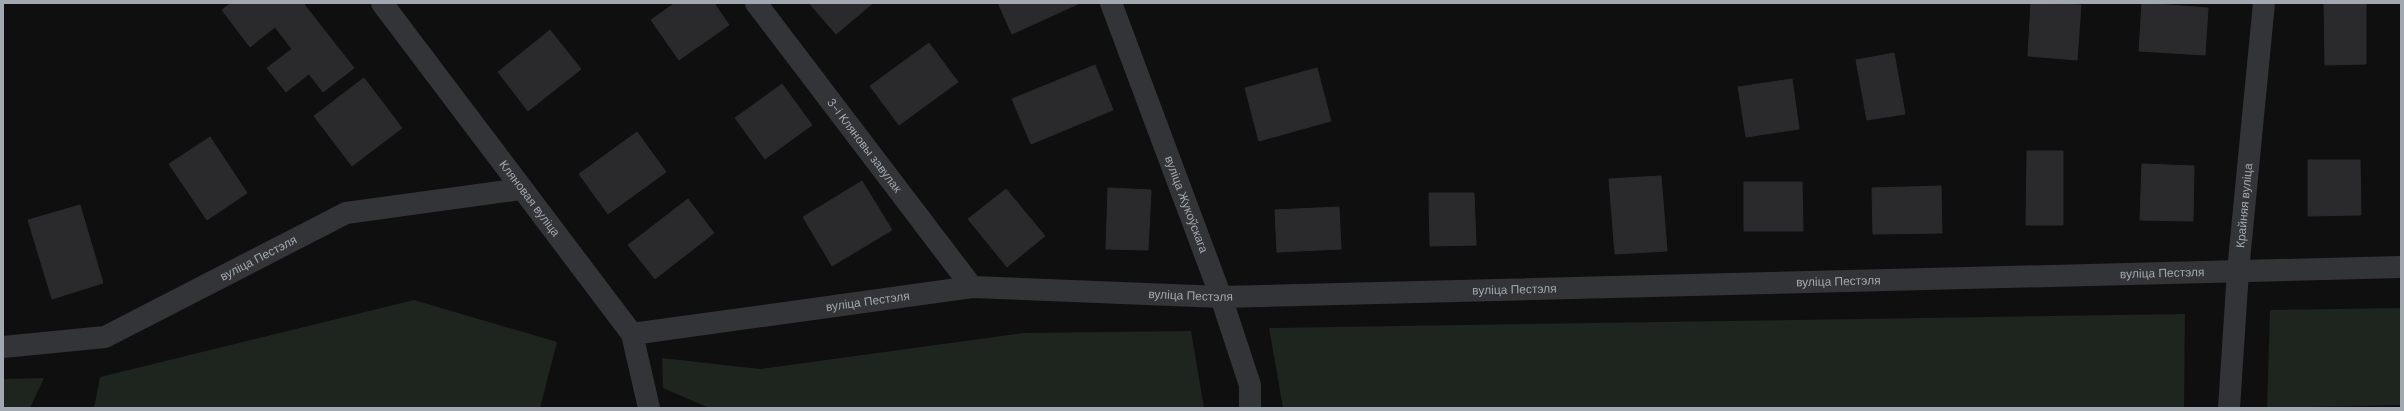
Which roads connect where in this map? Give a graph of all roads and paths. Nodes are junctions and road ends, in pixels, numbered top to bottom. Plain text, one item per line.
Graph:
1 (382, 3) edge
2 (756, 3) edge
3 (1111, 3) edge
4 (2264, 3) edge
5 (521, 189) junction
6 (2401, 267) edge
7 (2238, 271) junction
8 (972, 287) junction
9 (1221, 296) junction
10 (632, 334) junction
11 (3, 346) edge
12 (649, 408) edge
13 (1250, 408) edge
14 (2228, 408) edge

1 - 5 street, Кляновая вуліца
2 - 8 street, 3-і Кляновы завулак
3 - 9 street, вуліца Жукоўскага
4 - 7 street, Крайняя вуліца
5 - 10 street, Кляновая вуліца
5 - 11 street, вуліца Пестэля
6 - 7 street, вуліца Пестэля
7 - 9 street, вуліца Пестэля
7 - 14 street, Крайняя вуліца
8 - 9 street, вуліца Пестэля
8 - 10 street, вуліца Пестэля
9 - 13 street, вуліца Жукоўскага
10 - 12 street, Кляновая вуліца

